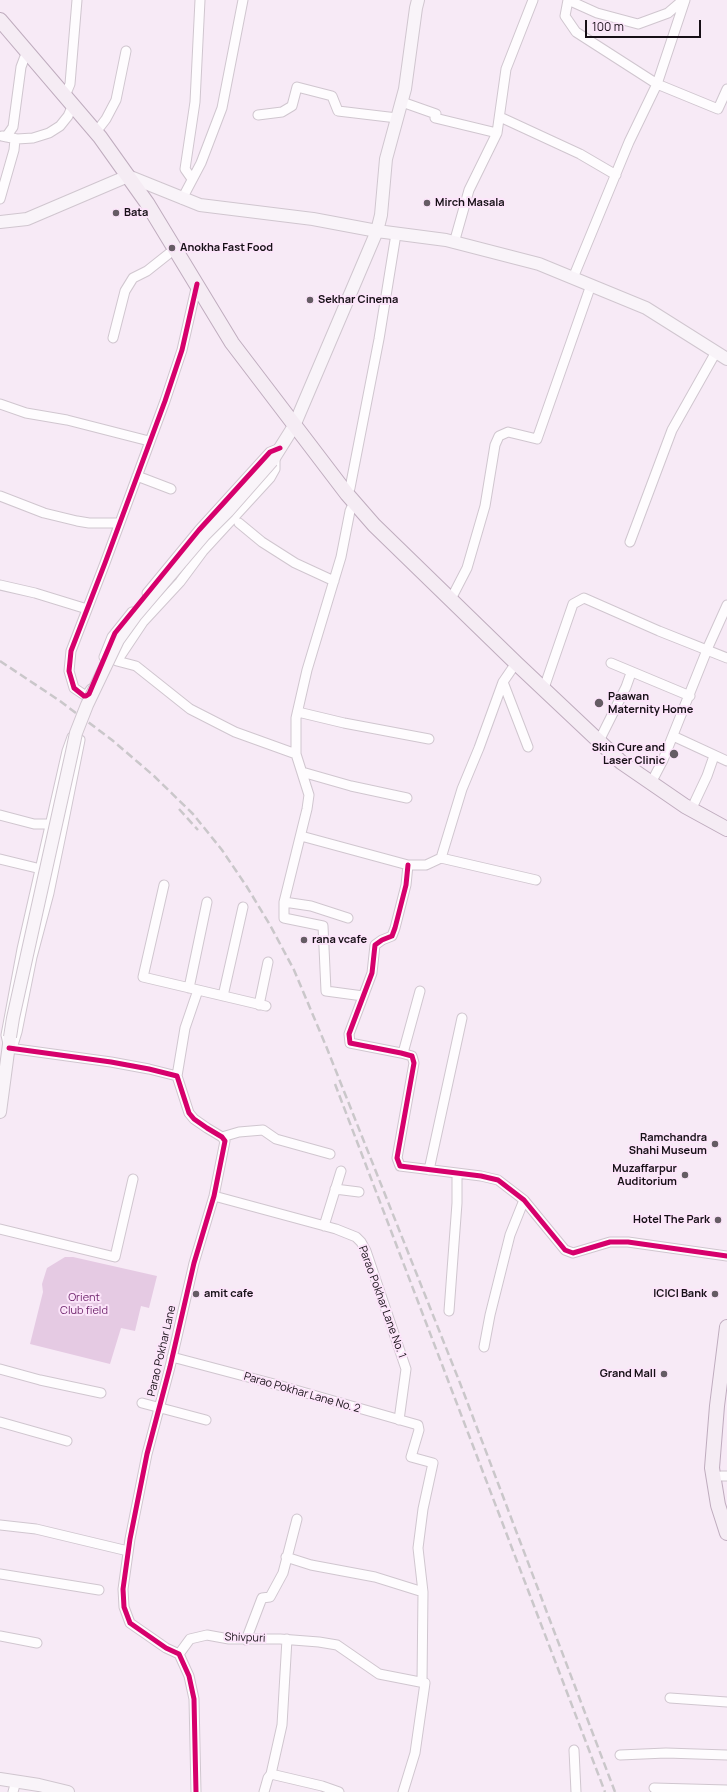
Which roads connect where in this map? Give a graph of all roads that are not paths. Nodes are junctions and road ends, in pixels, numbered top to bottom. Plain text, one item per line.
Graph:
1 (77, 0) edge
2 (200, 0) edge
3 (243, 0) edge
4 (418, 0) edge
5 (533, 0) edge
6 (568, 0) edge
7 (684, 0) edge
8 (0, 20) edge
9 (27, 51) junction
10 (126, 51) dead end
11 (657, 84) junction
12 (727, 89) edge
13 (69, 101) junction
14 (402, 102) junction
15 (258, 115) dead end
16 (500, 117) junction
17 (397, 118) junction
18 (96, 132) junction
19 (498, 132) junction
20 (7, 137) edge
21 (616, 175) junction
22 (128, 176) junction
23 (192, 178) junction
24 (0, 198) edge
25 (182, 199) junction
26 (0, 222) edge
27 (377, 231) junction
28 (396, 234) junction
29 (454, 242) junction
30 (176, 248) junction
31 (573, 278) junction
32 (197, 284) junction
33 (591, 285) junction
34 (112, 338) dead end
35 (716, 352) junction
36 (727, 359) edge
37 (0, 404) edge
38 (294, 426) junction
39 (149, 441) junction
40 (275, 455) junction
41 (137, 476) junction
42 (171, 489) dead end
43 (0, 496) edge
44 (350, 498) junction
45 (239, 523) dead end
46 (119, 524) junction
47 (630, 542) dead end
48 (334, 581) junction
49 (0, 585) edge
50 (451, 599) junction
51 (727, 605) edge
52 (87, 609) junction
53 (707, 651) junction
54 (727, 658) edge
55 (516, 663) junction
56 (611, 664) dead end
57 (631, 672) junction
58 (503, 682) junction
59 (544, 688) junction
60 (690, 696) junction
61 (298, 712) junction
62 (673, 736) junction
63 (429, 739) dead end
64 (600, 741) junction
65 (528, 747) dead end
66 (296, 754) junction
67 (714, 756) junction
68 (727, 761) edge
69 (302, 772) junction
70 (651, 783) junction
71 (407, 798) dead end
72 (691, 810) junction
73 (0, 815) edge
74 (51, 824) junction
75 (63, 825) junction
76 (727, 829) edge
77 (301, 836) junction
78 (441, 858) junction
79 (0, 859) edge
80 (408, 865) junction
81 (41, 869) junction
82 (53, 872) junction
83 (536, 880) dead end
84 (164, 885) dead end
85 (207, 902) dead end
86 (284, 902) junction
87 (243, 907) dead end
88 (348, 918) dead end
89 (268, 962) dead end
90 (189, 988) junction
91 (198, 990) junction
92 (420, 991) dead end
93 (223, 996) junction
94 (363, 996) junction
95 (462, 1018) dead end
96 (7, 1034) edge
97 (403, 1053) junction
98 (177, 1076) junction
99 (0, 1112) edge
100 (222, 1136) junction
101 (330, 1154) dead end
102 (429, 1170) junction
103 (341, 1171) dead end
104 (457, 1173) junction
105 (133, 1179) dead end
106 (335, 1189) junction
107 (359, 1192) dead end
108 (214, 1196) junction
109 (524, 1200) junction
110 (324, 1226) junction
111 (0, 1229) edge
112 (727, 1256) edge
113 (449, 1311) dead end
114 (727, 1327) edge
115 (484, 1347) dead end
116 (172, 1357) junction
117 (0, 1369) edge
118 (101, 1393) dead end
119 (727, 1393) edge
120 (142, 1403) dead end
121 (159, 1407) junction
122 (206, 1420) dead end
123 (398, 1420) junction
124 (0, 1422) edge
125 (67, 1440) dead end
126 (724, 1476) edge
127 (727, 1505) edge
128 (297, 1519) dead end
129 (0, 1525) edge
130 (727, 1533) edge
131 (128, 1551) junction
132 (286, 1557) junction
133 (0, 1574) edge
134 (99, 1590) dead end
135 (424, 1592) junction
136 (0, 1636) edge
137 (287, 1639) junction
138 (246, 1640) junction
139 (38, 1644) dead end
140 (179, 1654) junction
141 (422, 1682) junction
142 (670, 1698) dead end
143 (727, 1702) edge
144 (574, 1750) dead end
145 (620, 1755) dead end
146 (727, 1755) edge
147 (271, 1774) junction
148 (0, 1779) edge
149 (15, 1787) edge
150 (654, 1788) dead end
151 (691, 1790) edge
152 (727, 1790) edge
153 (64, 1791) edge
154 (196, 1792) edge
155 (264, 1792) edge
156 (339, 1792) edge
157 (403, 1792) edge
158 (576, 1792) edge

1 - 13 street
2 - 23 street
3 - 23 street
4 - 14 main road
5 - 16 street
6 - 7 street
6 - 11 street
7 - 11 street
8 - 9 main road
9 - 13 main road
9 - 20 street
10 - 18 street
11 - 12 street
11 - 21 street
13 - 18 main road
13 - 20 street
14 - 17 main road
14 - 19 street
15 - 17 street
16 - 19 street
16 - 21 street
17 - 27 main road
18 - 22 main road
19 - 29 street
20 - 24 street
21 - 31 street
22 - 25 main road
22 - 26 main road
22 - 30 main road
23 - 25 street
25 - 27 main road
27 - 28 main road
27 - 38 main road
28 - 29 main road
28 - 44 street
29 - 31 main road
30 - 32 main road
30 - 34 street
31 - 33 main road
32 - 38 main road
32 - 39 street
33 - 35 main road
33 - 50 street
35 - 36 main road
35 - 47 street
37 - 39 street
38 - 40 main road
38 - 44 main road
39 - 41 street
40 - 52 street
40 - 66 street
40 - 96 main road, bridge
41 - 42 street
41 - 46 street
43 - 46 street
44 - 48 street
44 - 50 main road
45 - 48 street
46 - 52 street
48 - 61 street
49 - 52 street
50 - 55 main road
51 - 53 street
53 - 54 street
53 - 59 street
53 - 60 street
55 - 58 street
55 - 59 main road
56 - 57 street
57 - 60 street
57 - 64 street
58 - 65 street
58 - 78 street
59 - 64 main road
60 - 62 street
61 - 63 street
61 - 66 street
62 - 67 street
62 - 70 street
64 - 70 main road
66 - 69 street
67 - 68 street
67 - 72 street
69 - 71 street
69 - 77 street
70 - 72 main road
72 - 76 main road
73 - 74 street
74 - 75 street
74 - 75 street
74 - 81 street
75 - 82 street
77 - 80 street
77 - 86 street
78 - 80 street
78 - 83 street
79 - 81 street
80 - 94 street
81 - 82 street
81 - 96 street
82 - 96 street
84 - 90 street
85 - 90 street
86 - 88 street
86 - 94 street
87 - 93 street
89 - 93 street
90 - 91 street
91 - 93 street
91 - 98 street
92 - 97 street
94 - 97 street
95 - 102 street
96 - 98 street
96 - 99 main road
97 - 102 street
98 - 100 street
100 - 101 street
100 - 108 street, Parao Pokhar Lane
102 - 104 street
103 - 106 street
104 - 109 street
104 - 113 street
105 - 111 street
106 - 107 street
106 - 110 street
108 - 110 street, Parao Pokhar Lane No. 1
108 - 116 street, Parao Pokhar Lane
109 - 112 street
109 - 115 street
110 - 123 street, Parao Pokhar Lane No. 1
114 - 130 main road
116 - 121 street, Parao Pokhar Lane
116 - 123 street, Parao Pokhar Lane No. 2
117 - 118 street
119 - 126 main road
120 - 121 street
121 - 122 street
121 - 131 street, Parao Pokhar Lane
123 - 135 street, Parao Pokhar Lane No. 2
124 - 125 street
126 - 127 main road
128 - 132 street
129 - 131 street
131 - 140 street, Parao Pokhar Lane
132 - 135 street
132 - 138 street
133 - 134 street
135 - 141 street
136 - 139 street
137 - 138 street, Shivpuri
137 - 141 street, Shivpuri
137 - 147 street
138 - 140 street, Shivpuri
140 - 154 street
141 - 157 street
142 - 143 street
144 - 158 street
145 - 146 street
147 - 155 street
147 - 156 street
148 - 149 main road
149 - 153 main road
150 - 151 street
151 - 152 street

